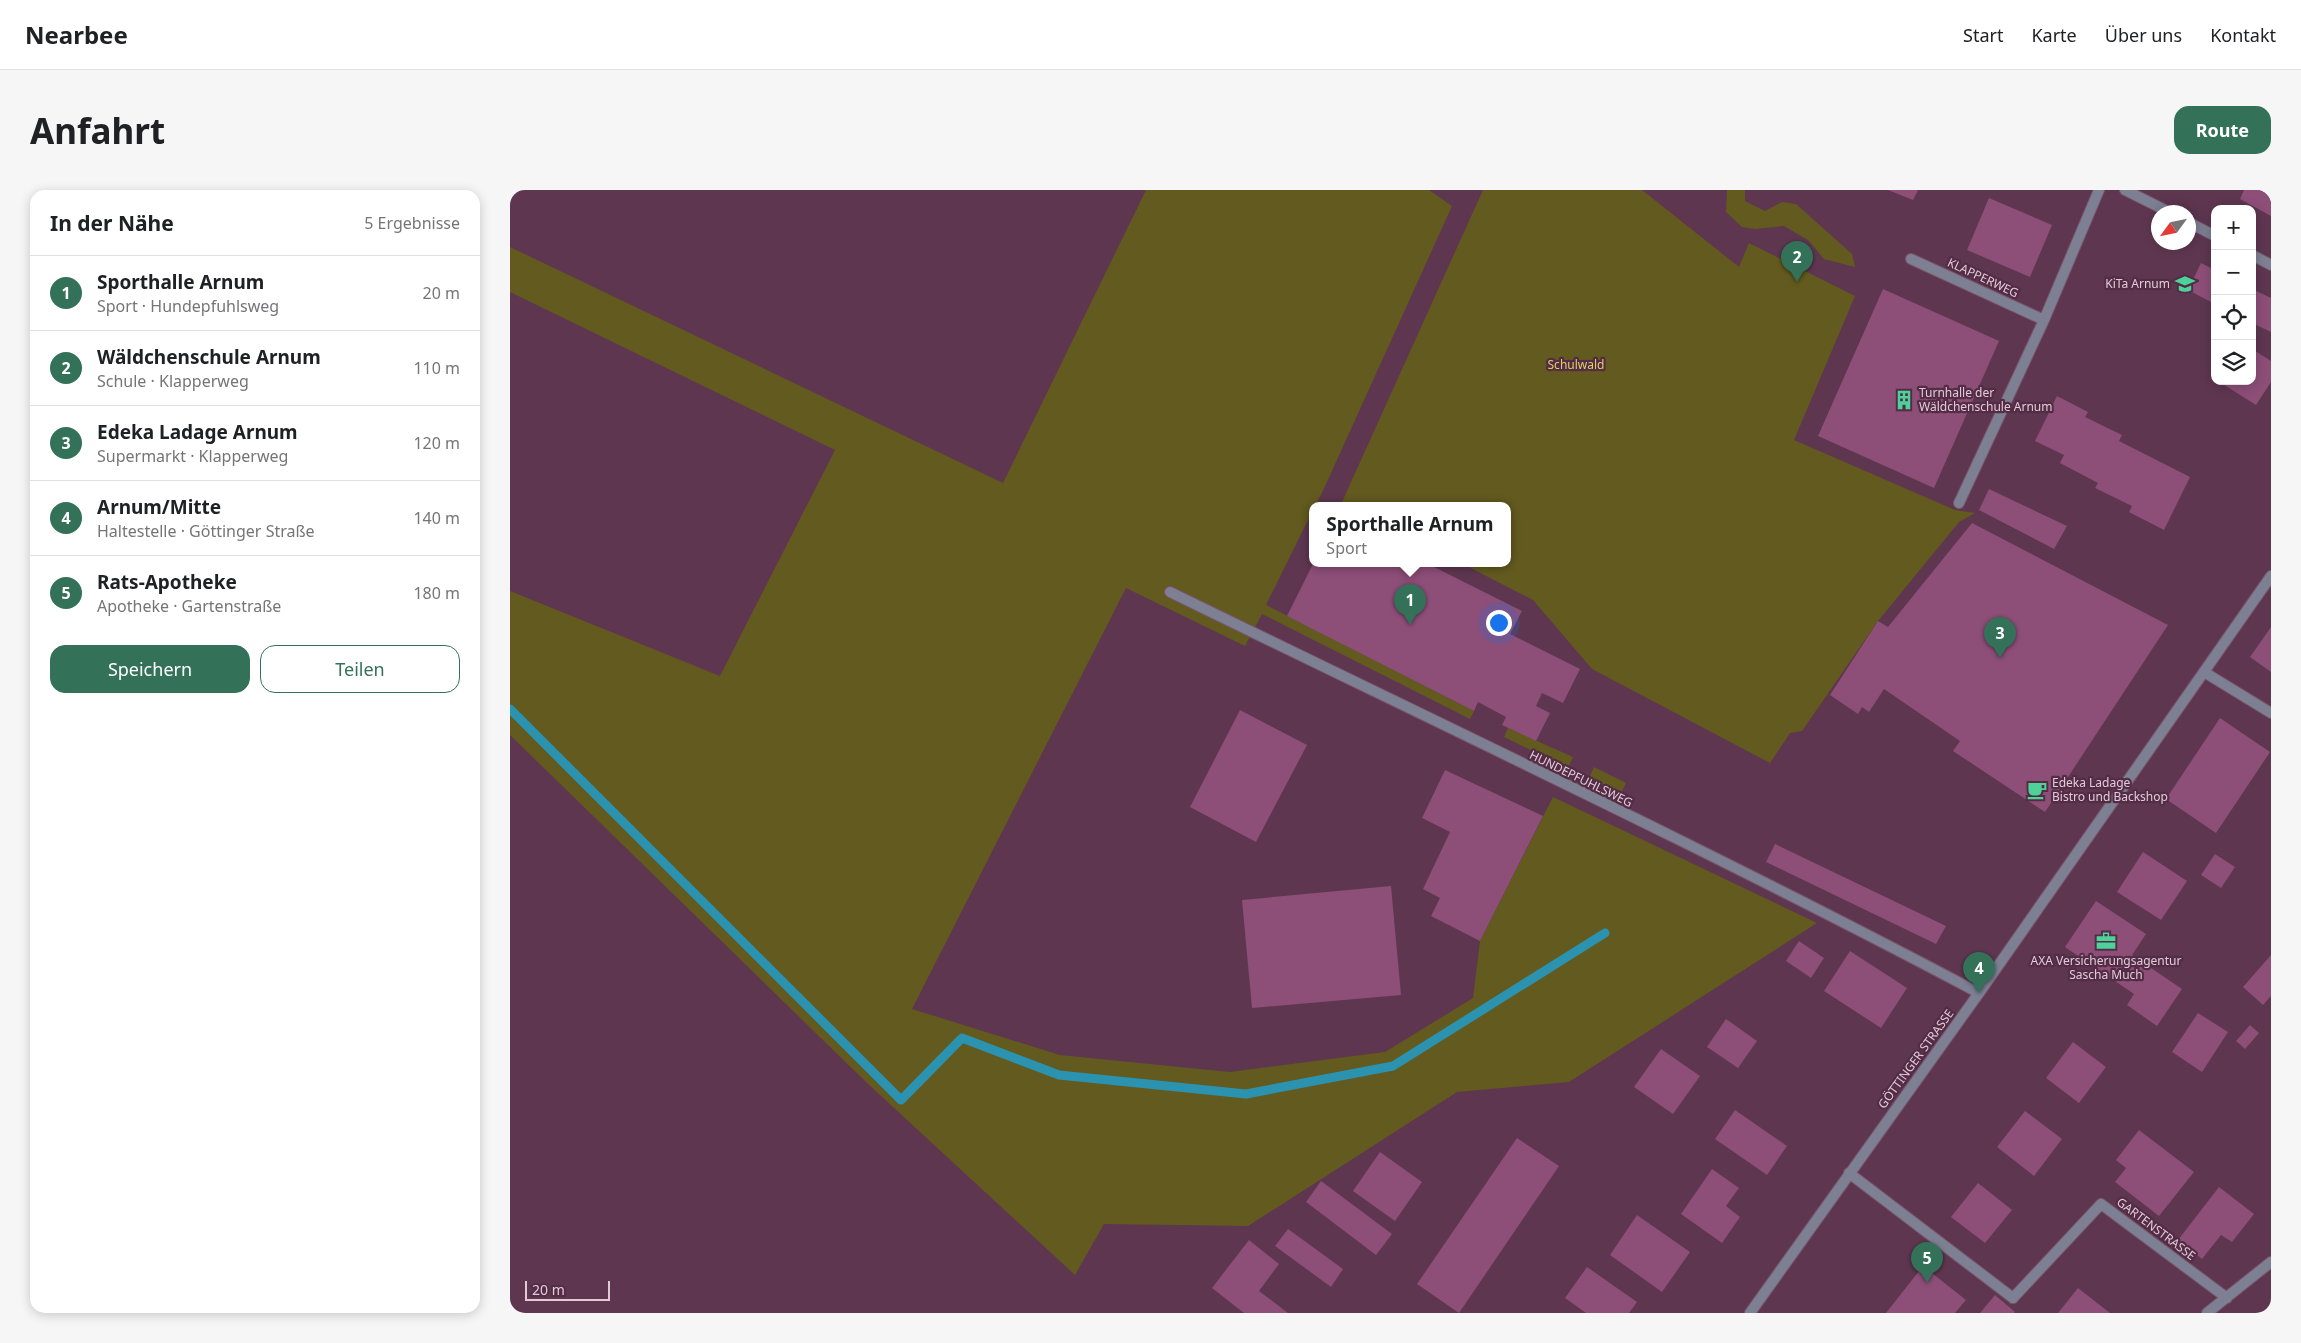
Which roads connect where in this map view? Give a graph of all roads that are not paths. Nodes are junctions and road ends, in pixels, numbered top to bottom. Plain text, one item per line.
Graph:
1 (2099, 190) edge
2 (2125, 190) edge
3 (2155, 205) edge
4 (2196, 226) edge
5 (2211, 234) edge
6 (2256, 257) edge
7 (1911, 259) dead end
8 (2271, 265) edge
9 (2044, 320) junction
10 (1959, 503) dead end
11 (2271, 576) edge
12 (1170, 592) dead end
13 (2204, 672) junction
14 (2271, 713) edge
15 (1979, 993) junction
16 (1849, 1173) junction
17 (2271, 1262) edge
18 (2227, 1298) junction
19 (1750, 1313) edge
20 (2207, 1313) edge

1 - 9 street
2 - 3 street
4 - 5 street
6 - 8 street
7 - 9 street, KLAPPERWEG
9 - 10 street
11 - 13 street, GÖTTINGER STRASSE
12 - 15 street, HUNDEPFUHLSWEG
13 - 14 street
13 - 15 street, GÖTTINGER STRASSE
15 - 16 street, GÖTTINGER STRASSE
16 - 18 street, GARTENSTRASSE
16 - 19 street, GÖTTINGER STRASSE
17 - 18 street
18 - 20 street

